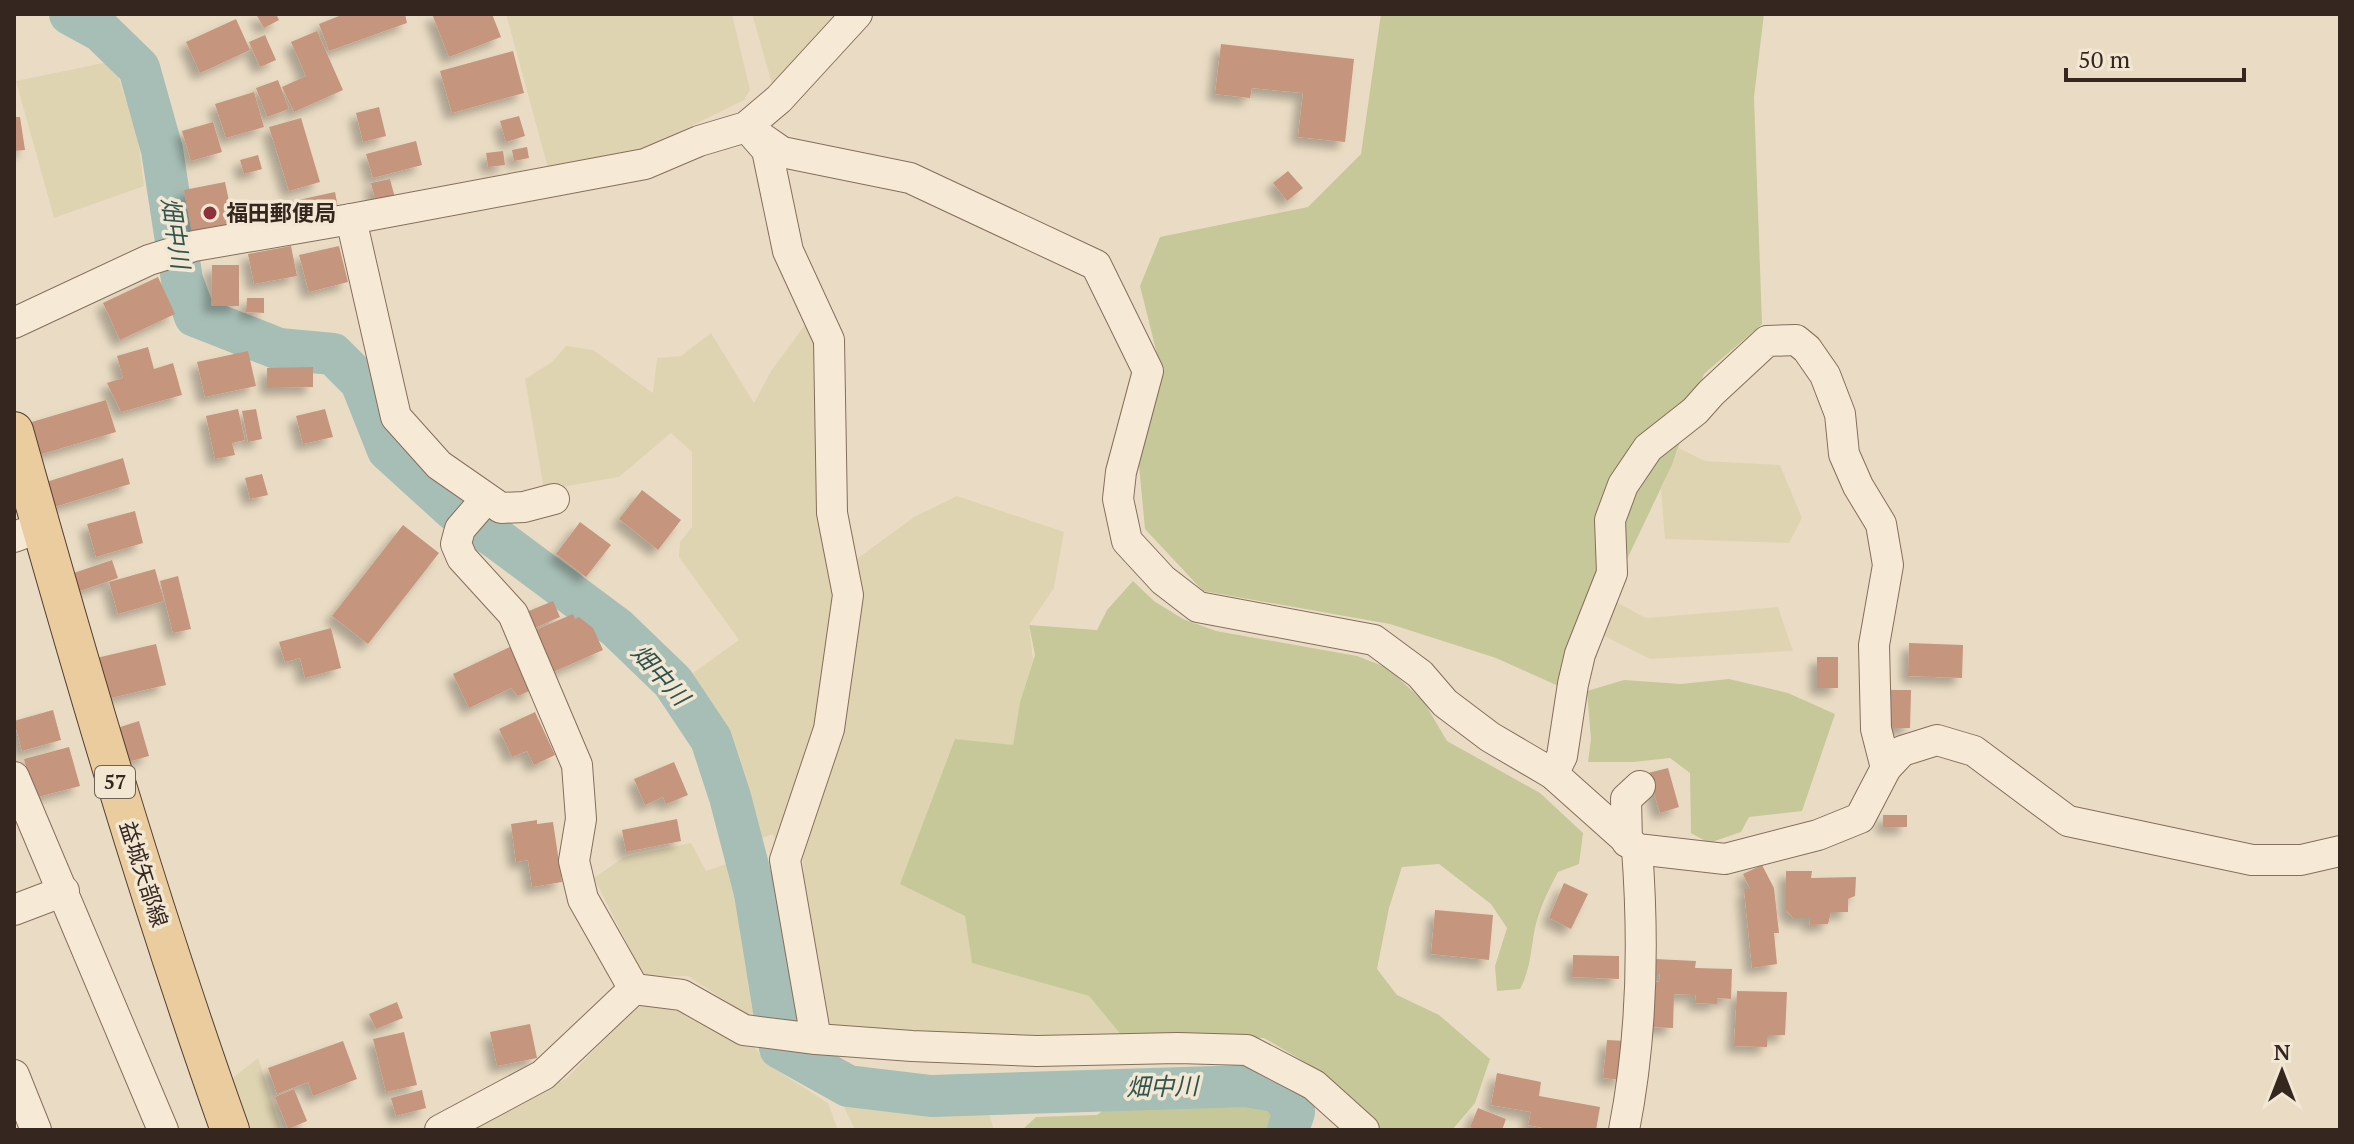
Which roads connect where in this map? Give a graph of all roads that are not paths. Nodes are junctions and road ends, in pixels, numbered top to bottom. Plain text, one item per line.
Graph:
1 (857, 14) edge
2 (746, 127) junction
3 (351, 219) junction
4 (14, 323) edge
5 (14, 431) edge
6 (554, 499) dead end
7 (483, 503) junction
8 (28, 532) edge
9 (1886, 768) junction
10 (1553, 774) junction
11 (14, 777) edge
12 (1640, 786) dead end
13 (1632, 846) junction
14 (2340, 851) edge
15 (64, 891) junction
16 (14, 910) edge
17 (634, 989) junction
18 (812, 1038) junction
19 (14, 1075) edge
20 (36, 1130) edge
21 (163, 1130) edge
22 (230, 1130) edge
23 (440, 1130) edge
24 (1364, 1130) edge
25 (1624, 1130) edge

1 - 2 street
2 - 3 street
2 - 10 street
2 - 18 street
3 - 4 street
3 - 7 street
5 - 8 main road, 益城矢部線 / 57
6 - 7 street
7 - 17 street
8 - 22 main road, 益城矢部線 / 57
9 - 10 street
9 - 13 street
9 - 14 street
10 - 13 street
11 - 15 street
12 - 13 street
13 - 25 street
15 - 16 street
15 - 21 street
17 - 18 street
17 - 23 street
18 - 24 street
19 - 20 street

